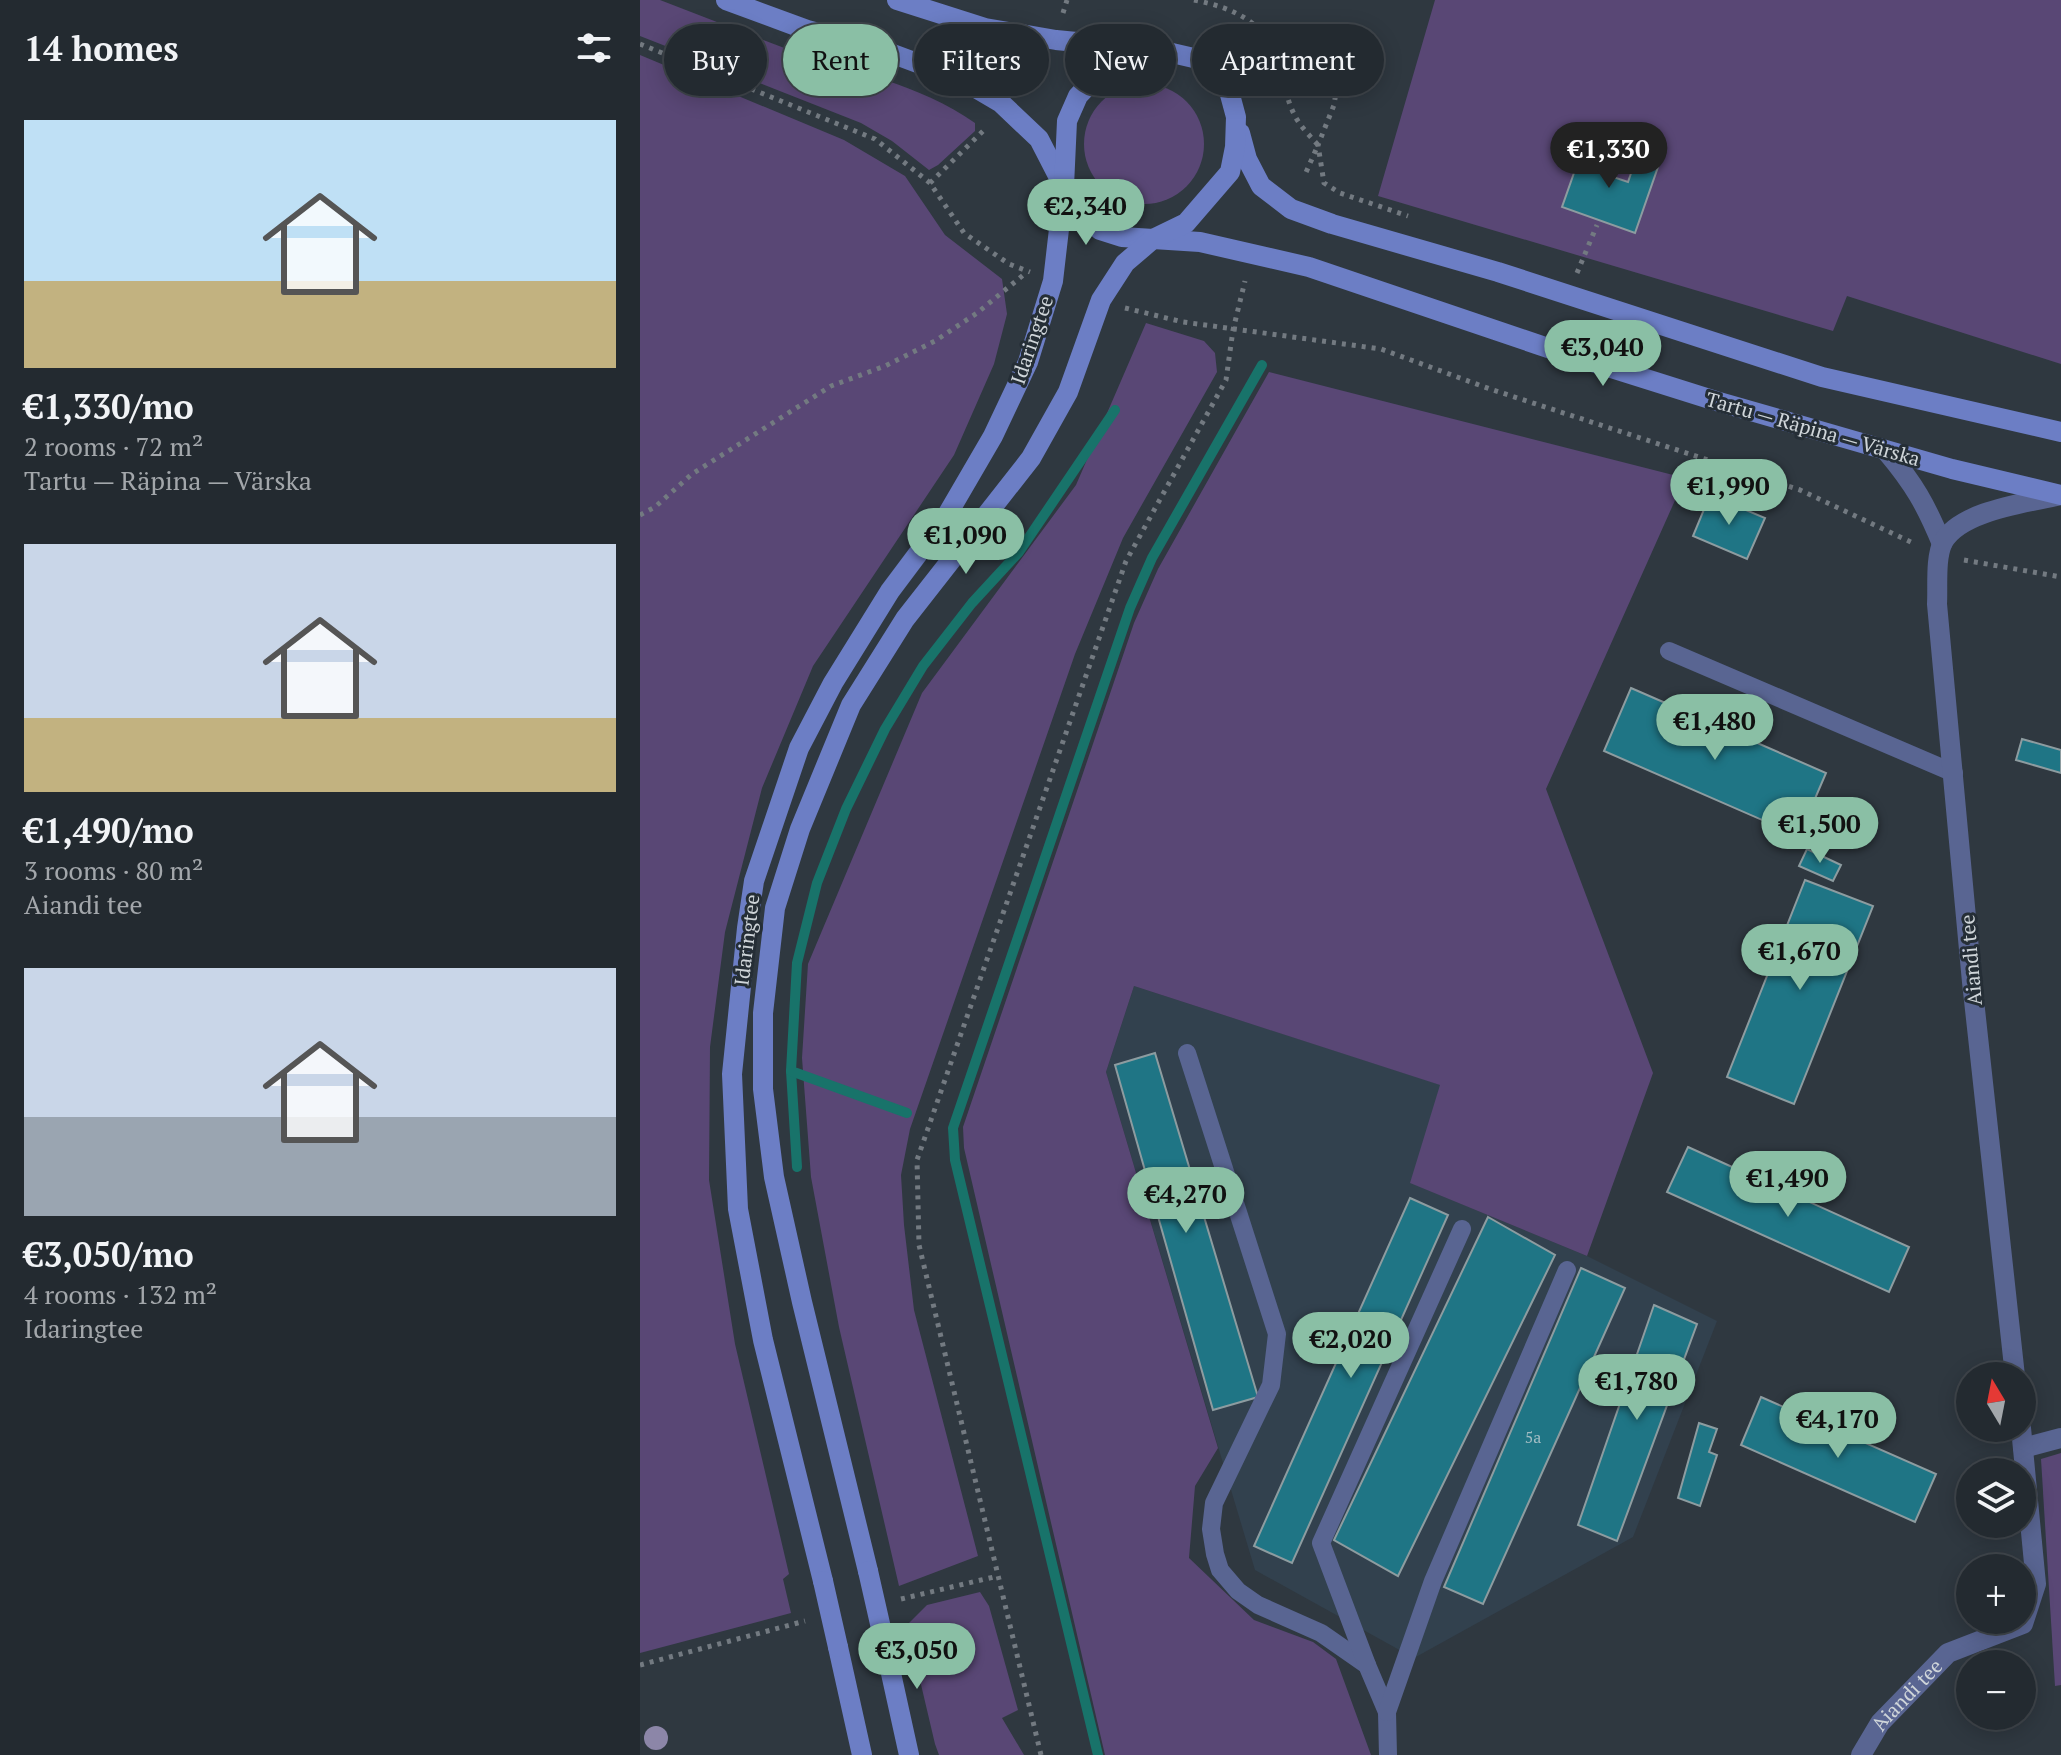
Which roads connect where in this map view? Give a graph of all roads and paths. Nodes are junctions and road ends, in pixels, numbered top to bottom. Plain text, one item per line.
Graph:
1 (726, 0) edge
2 (897, 0) edge
3 (1067, 0) edge
4 (1194, 0) edge
5 (1063, 13) dead end
6 (1065, 40) edge
7 (640, 44) edge
8 (1176, 54) edge
9 (1078, 96) edge
10 (1335, 96) edge
11 (1236, 117) junction
12 (984, 130) dead end
13 (1318, 145) junction
14 (1304, 177) dead end
15 (930, 183) junction
16 (1064, 186) junction
17 (1414, 218) dead end
18 (1597, 225) dead end
19 (1153, 239) junction
20 (1563, 268) dead end
21 (1028, 271) junction
22 (1037, 275) dead end
23 (1245, 281) dead end
24 (1149, 315) dead end
25 (1233, 330) junction
26 (2061, 432) edge
27 (1887, 452) junction
28 (2061, 495) edge
29 (640, 515) edge
30 (1941, 550) junction
31 (2061, 577) edge
32 (1669, 651) dead end
33 (1954, 773) junction
34 (1187, 1053) dead end
35 (1462, 1229) dead end
36 (1567, 1270) dead end
37 (2013, 1362) edge
38 (2036, 1438) edge
39 (2061, 1438) edge
40 (2022, 1442) edge
41 (1367, 1665) junction
42 (1387, 1712) junction
43 (862, 1755) edge
44 (909, 1755) edge
45 (1041, 1755) edge
46 (1388, 1755) edge
47 (1861, 1755) edge

1 - 16 main road
2 - 6 main road
3 - 5 path
4 - 13 path
7 - 15 path
8 - 11 main road
9 - 16 main road
10 - 13 path
11 - 19 main road
11 - 26 main road
12 - 15 path
13 - 14 path
13 - 17 path
15 - 21 path
16 - 19 main road
16 - 43 main road, Idaringtee, bridge
18 - 20 path
19 - 27 main road, Tartu — Räpina — Värska
19 - 44 main road, Idaringtee, bridge
21 - 22 path
21 - 29 path
23 - 25 path
24 - 25 path
25 - 30 path
25 - 45 path
27 - 28 main road, Tartu — Räpina — Värska
27 - 30 street, Aiandi tee
28 - 30 street
30 - 31 path
30 - 33 street, Aiandi tee
32 - 33 lane
33 - 37 street, Aiandi tee
34 - 41 lane
35 - 41 lane
36 - 42 lane
38 - 39 street, Aiandi tee
40 - 47 street, Aiandi tee
41 - 42 lane
42 - 46 lane

